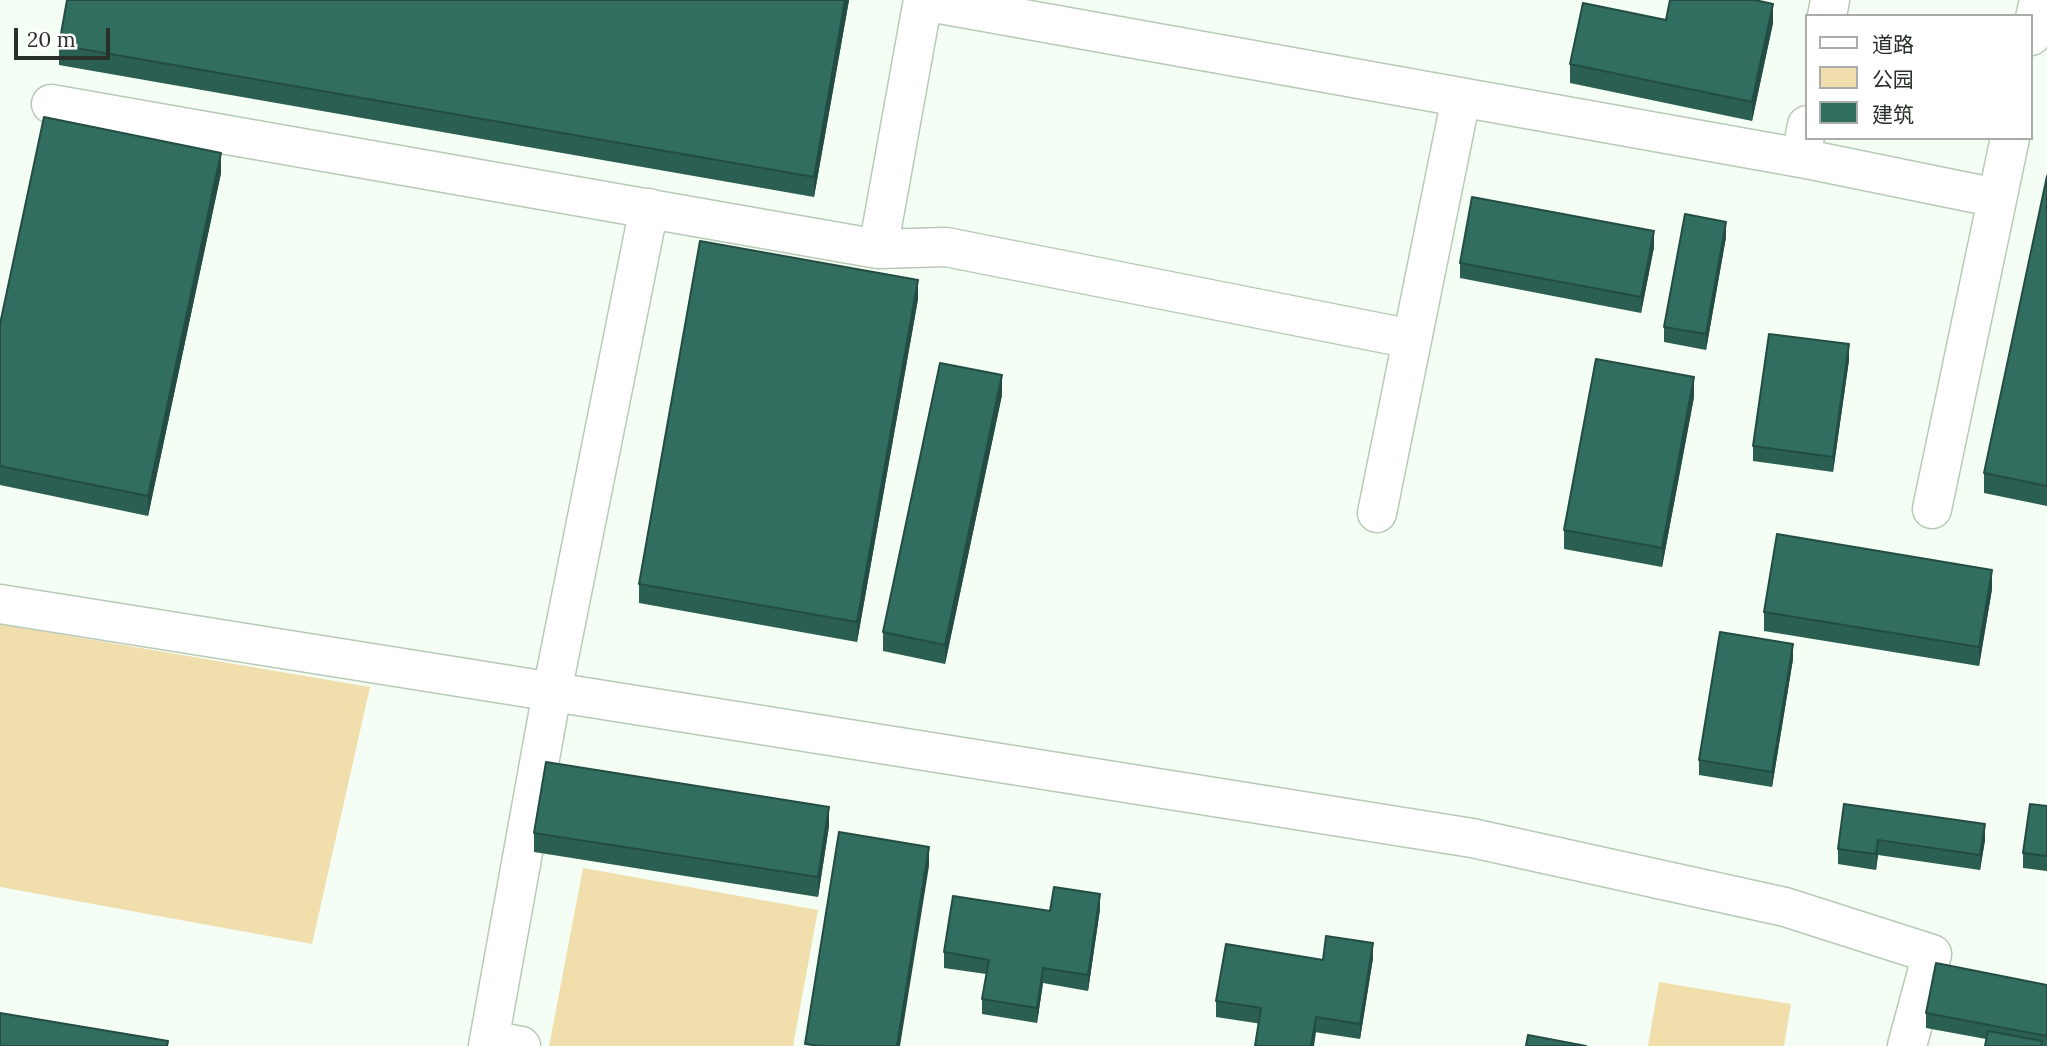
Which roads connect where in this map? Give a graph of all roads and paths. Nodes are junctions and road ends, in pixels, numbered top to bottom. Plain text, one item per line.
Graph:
1 (2039, 0) edge
2 (923, 1) edge
3 (2033, 27) edge
4 (1461, 98) junction
5 (51, 104) dead end
6 (2010, 140) edge
7 (1804, 142) edge
8 (1997, 198) junction
9 (649, 208) junction
10 (878, 249) junction
11 (1412, 340) junction
12 (1932, 509) dead end
13 (1377, 513) dead end
14 (0, 604) edge
15 (552, 692) junction
16 (499, 1044) edge
17 (1908, 1046) edge

1 - 3 lane
2 - 4 lane
2 - 10 lane
4 - 7 lane
4 - 11 lane
5 - 9 lane
6 - 8 lane
7 - 8 lane
8 - 12 lane
9 - 10 lane
9 - 15 lane
10 - 11 lane
11 - 13 lane
14 - 15 lane
15 - 16 lane
15 - 17 lane

